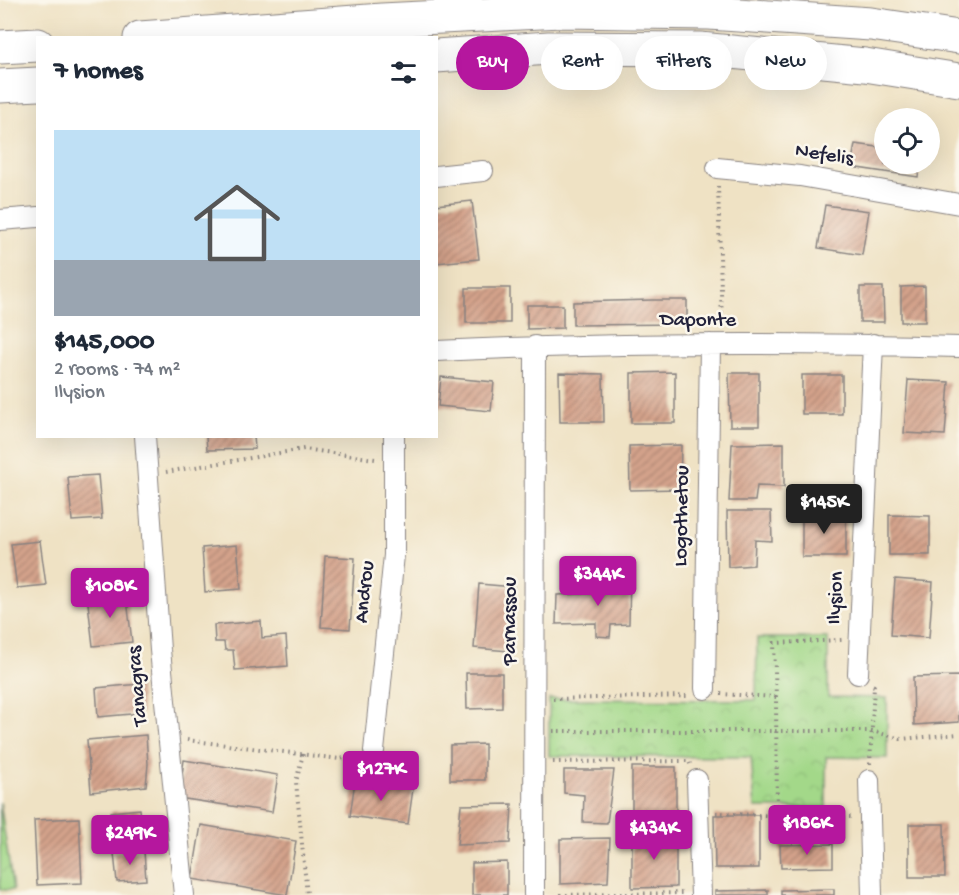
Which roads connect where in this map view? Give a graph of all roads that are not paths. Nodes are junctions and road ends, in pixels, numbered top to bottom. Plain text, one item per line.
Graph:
1 (168, 36) edge
2 (959, 37) edge
3 (36, 45) edge
4 (0, 47) edge
5 (438, 56) edge
6 (959, 80) edge
7 (36, 84) edge
8 (0, 86) edge
9 (717, 168) road end
10 (483, 171) dead end
11 (438, 176) edge
12 (959, 204) edge
13 (36, 217) edge
14 (0, 220) edge
15 (717, 344) junction
16 (873, 344) junction
17 (535, 346) junction
18 (959, 347) edge
19 (438, 351) edge
20 (145, 438) edge
21 (394, 438) edge
22 (858, 674) road end
23 (705, 689) road end
24 (374, 752) road end
25 (697, 780) road end
26 (869, 780) road end
27 (700, 894) edge
28 (184, 895) edge
29 (534, 895) edge
30 (872, 895) edge

1 - 2 highway
3 - 4 highway
5 - 6 highway
7 - 8 highway
9 - 12 street, Nefelis
10 - 11 street
13 - 14 street
15 - 16 street, Daponte
15 - 17 street, Daponte
15 - 23 street, Logothetou
16 - 18 street, Daponte
16 - 22 street, Ilysion
17 - 19 street, Daponte
17 - 29 street, Parnassou
20 - 28 street, Tanagras
21 - 24 street, Androu
25 - 27 street
26 - 30 street

